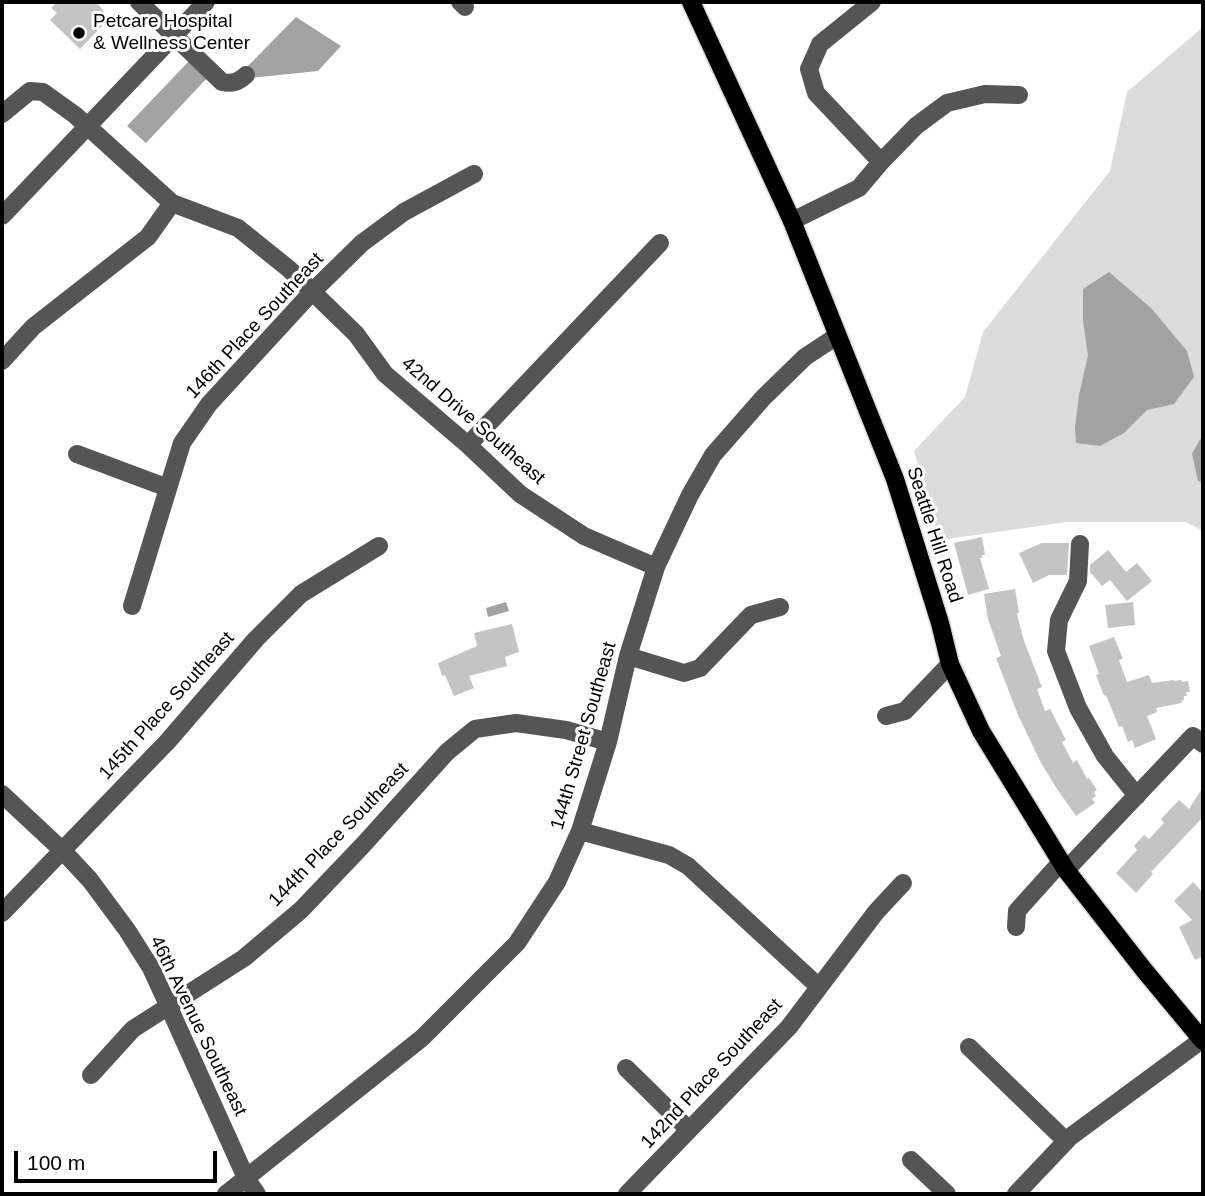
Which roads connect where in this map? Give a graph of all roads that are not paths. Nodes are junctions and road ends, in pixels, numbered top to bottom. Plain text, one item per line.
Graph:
1 (139, 2) edge
2 (206, 2) edge
3 (691, 2) edge
4 (872, 2) edge
5 (175, 35) junction
6 (246, 75) dead end
7 (1019, 95) dead end
8 (2, 114) edge
9 (88, 126) junction
10 (881, 162) junction
11 (474, 174) dead end
12 (172, 204) junction
13 (2, 216) edge
14 (792, 221) junction
15 (660, 243) dead end
16 (312, 292) junction
17 (837, 336) junction
18 (2, 361) edge
19 (468, 445) junction
20 (76, 454) dead end
21 (168, 488) junction
22 (1080, 544) dead end
23 (379, 546) dead end
24 (656, 567) junction
25 (132, 606) dead end
26 (780, 607) dead end
27 (628, 656) junction
28 (950, 664) junction
29 (886, 716) dead end
30 (1198, 740) edge
31 (608, 742) junction
32 (2, 794) edge
33 (1137, 796) junction
34 (580, 831) junction
35 (63, 851) junction
36 (1064, 866) junction
37 (903, 883) dead end
38 (2, 913) edge
39 (1016, 927) dead end
40 (818, 987) junction
41 (168, 1005) junction
42 (1203, 1040) edge
43 (969, 1047) dead end
44 (626, 1068) dead end
45 (92, 1076) dead end
46 (688, 1129) junction
47 (1066, 1141) junction
48 (911, 1160) dead end
49 (246, 1178) junction
50 (226, 1194) edge
51 (257, 1194) edge
52 (627, 1194) edge
53 (947, 1194) edge
54 (1016, 1194) edge

1 - 5 street
2 - 5 street
3 - 14 main road, Seattle Hill Road
4 - 10 street
5 - 6 street
5 - 9 street
7 - 10 street
8 - 9 street, 42nd Drive Southeast
9 - 12 street, 42nd Drive Southeast
9 - 13 street
10 - 14 street
11 - 16 street, 146th Place Southeast
12 - 16 street, 42nd Drive Southeast
12 - 18 street
14 - 17 main road, Seattle Hill Road
15 - 19 street
16 - 19 street, 42nd Drive Southeast
16 - 21 street, 146th Place Southeast
17 - 24 street, 144th Street Southeast
17 - 28 main road, Seattle Hill Road
19 - 24 street, 42nd Drive Southeast
20 - 21 street
21 - 25 street, 146th Place Southeast
22 - 33 street
23 - 35 street, 145th Place Southeast
24 - 27 street, 144th Street Southeast
26 - 27 street
27 - 31 street, 144th Street Southeast
28 - 29 street
28 - 36 main road, Seattle Hill Road
30 - 33 street
31 - 34 street, 144th Street Southeast
31 - 41 street, 144th Place Southeast
32 - 35 street, 46th Avenue Southeast
33 - 36 street
34 - 40 street
34 - 49 street, 144th Street Southeast
35 - 38 street, 145th Place Southeast
35 - 41 street, 46th Avenue Southeast
36 - 39 street
36 - 42 main road, Seattle Hill Road
37 - 40 street, 142nd Place Southeast
40 - 46 street, 142nd Place Southeast
41 - 45 street, 144th Place Southeast
41 - 49 street, 46th Avenue Southeast
42 - 47 street
43 - 47 street
44 - 46 street
46 - 52 street, 142nd Place Southeast
47 - 54 street
48 - 53 street
49 - 50 street, 144th Street Southeast
49 - 51 street, 46th Avenue Southeast

